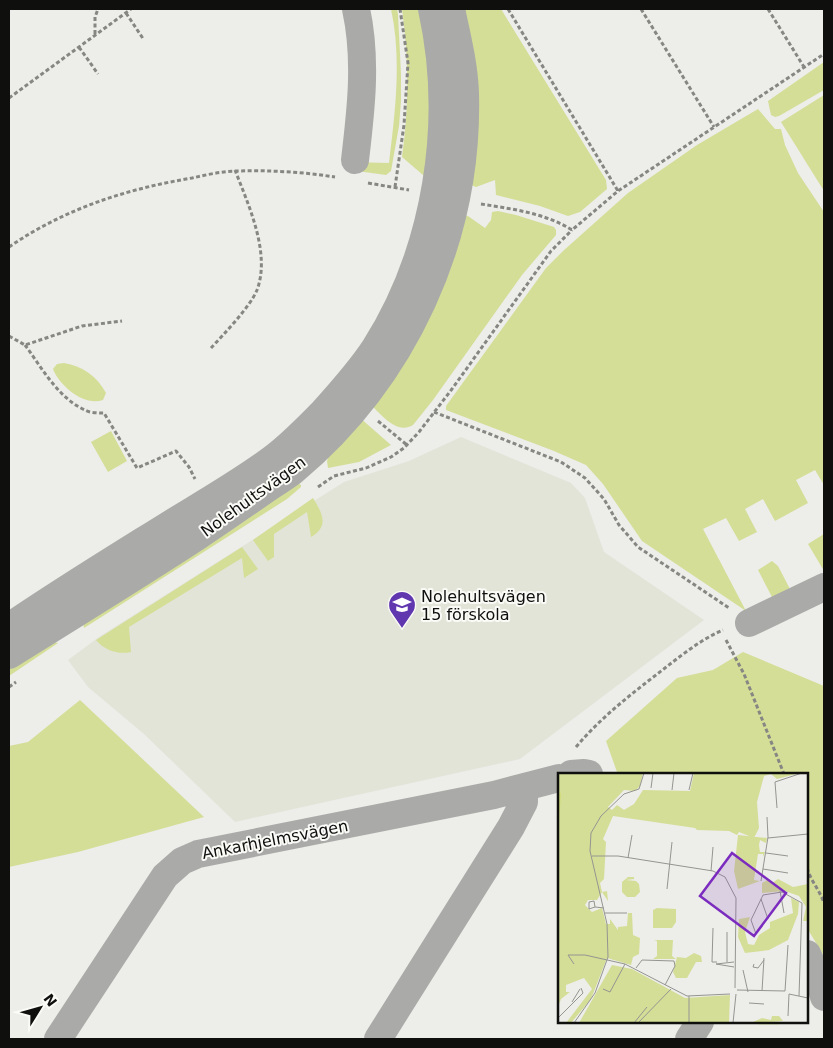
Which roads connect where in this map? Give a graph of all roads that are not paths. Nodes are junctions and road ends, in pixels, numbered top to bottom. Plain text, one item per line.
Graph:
1 (356, 9) edge
2 (432, 9) edge
3 (451, 9) edge
4 (351, 173) road end
5 (824, 587) edge
6 (749, 623) road end
7 (9, 627) edge
8 (9, 655) edge
9 (558, 778) edge
10 (524, 788) junction
11 (808, 956) edge
12 (824, 997) edge
13 (699, 1023) edge
14 (58, 1039) edge
15 (378, 1039) edge
16 (689, 1039) edge

1 - 4 street
2 - 7 street, Nolehultsvägen
3 - 8 street, Nolehultsvägen
5 - 6 street
9 - 10 street, Ankarhjelmsvägen
10 - 14 street, Ankarhjelmsvägen
10 - 15 street
11 - 12 street
13 - 16 street

